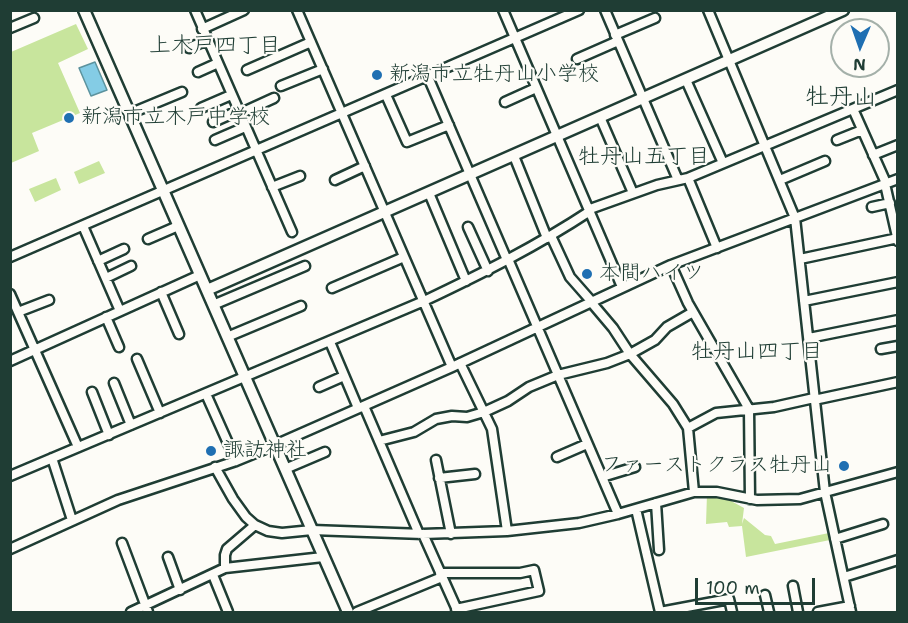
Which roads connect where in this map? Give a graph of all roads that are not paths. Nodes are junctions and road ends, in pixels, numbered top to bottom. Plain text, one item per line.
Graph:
1 (84, 10) edge
2 (195, 10) edge
3 (244, 10) edge
4 (297, 10) edge
5 (503, 10) edge
6 (579, 10) edge
7 (605, 10) edge
8 (708, 10) edge
9 (843, 10) edge
10 (34, 18) dead end
11 (655, 18) dead end
12 (10, 28) edge
13 (202, 28) junction
14 (515, 38) junction
15 (617, 38) junction
16 (207, 39) junction
17 (311, 42) junction
18 (189, 48) dead end
19 (577, 59) dead end
20 (729, 61) junction
21 (218, 63) junction
22 (322, 69) junction
23 (247, 70) dead end
24 (198, 72) dead end
25 (428, 77) junction
26 (686, 80) junction
27 (281, 86) dead end
28 (536, 88) junction
29 (897, 90) edge
30 (182, 92) dead end
31 (231, 95) junction
32 (386, 95) junction
33 (274, 98) dead end
34 (643, 99) junction
35 (505, 102) dead end
36 (201, 108) dead end
37 (853, 109) junction
38 (239, 112) junction
39 (129, 114) junction
40 (342, 115) junction
41 (600, 117) junction
42 (213, 122) dead end
43 (449, 125) junction
44 (245, 127) junction
45 (862, 130) junction
46 (558, 136) junction
47 (215, 140) dead end
48 (837, 140) dead end
49 (897, 145) edge
50 (766, 146) junction
51 (256, 152) junction
52 (873, 155) junction
53 (514, 156) junction
54 (825, 161) dead end
55 (723, 164) junction
56 (364, 166) junction
57 (471, 174) junction
58 (300, 176) dead end
59 (688, 178) junction
60 (897, 179) edge
61 (335, 180) dead end
62 (678, 180) junction
63 (780, 180) junction
64 (886, 183) junction
65 (272, 187) junction
66 (164, 191) junction
67 (429, 193) junction
68 (633, 193) junction
69 (890, 203) junction
70 (872, 207) dead end
71 (590, 210) junction
72 (385, 212) junction
73 (795, 218) junction
74 (83, 226) junction
75 (178, 226) junction
76 (468, 227) dead end
77 (292, 232) dead end
78 (549, 237) junction
79 (148, 239) dead end
80 (897, 239) edge
81 (717, 248) junction
82 (124, 249) dead end
83 (10, 257) edge
84 (404, 257) junction
85 (800, 258) junction
86 (507, 260) junction
87 (98, 261) junction
88 (131, 266) dead end
89 (304, 266) dead end
90 (671, 266) junction
91 (488, 271) junction
92 (200, 275) junction
93 (106, 278) junction
94 (466, 281) junction
95 (897, 282) edge
96 (622, 287) junction
97 (332, 288) dead end
98 (207, 290) junction
99 (161, 292) junction
100 (10, 294) edge
101 (49, 300) dead end
102 (424, 301) junction
103 (804, 301) junction
104 (592, 302) junction
105 (213, 305) junction
106 (301, 306) dead end
107 (120, 311) junction
108 (18, 312) junction
109 (693, 312) junction
110 (106, 317) junction
111 (897, 320) edge
112 (538, 328) junction
113 (179, 334) dead end
114 (227, 337) junction
115 (809, 338) junction
116 (330, 342) junction
117 (897, 346) edge
118 (118, 347) dead end
119 (35, 349) junction
120 (881, 350) dead end
121 (630, 354) junction
122 (137, 359) dead end
123 (10, 362) edge
124 (456, 365) junction
125 (558, 375) junction
126 (344, 376) junction
127 (245, 378) junction
128 (897, 382) edge
129 (114, 383) dead end
130 (320, 387) dead end
131 (92, 392) dead end
132 (206, 394) junction
133 (814, 399) junction
134 (361, 407) junction
135 (749, 409) junction
136 (484, 412) junction
137 (160, 413) junction
138 (131, 425) junction
139 (688, 428) junction
140 (108, 435) junction
141 (379, 441) junction
142 (587, 444) junction
143 (275, 445) junction
144 (78, 447) junction
145 (325, 452) dead end
146 (557, 457) dead end
147 (52, 458) junction
148 (436, 460) dead end
149 (236, 461) junction
150 (215, 467) junction
151 (635, 467) dead end
152 (285, 469) junction
153 (897, 472) edge
154 (475, 474) dead end
155 (10, 476) edge
156 (602, 477) junction
157 (439, 478) junction
158 (694, 492) junction
159 (825, 492) junction
160 (750, 499) junction
161 (656, 503) junction
162 (636, 509) junction
163 (618, 514) junction
164 (72, 520) junction
165 (883, 524) dead end
166 (255, 525) junction
167 (312, 530) junction
168 (507, 531) junction
169 (421, 534) junction
170 (451, 534) junction
171 (835, 539) junction
172 (122, 543) dead end
173 (10, 549) edge
174 (658, 550) dead end
175 (323, 556) junction
176 (168, 557) dead end
177 (897, 560) edge
178 (225, 568) junction
179 (213, 575) junction
180 (441, 575) junction
181 (844, 577) junction
182 (793, 586) dead end
183 (180, 590) junction
184 (765, 595) dead end
185 (147, 609) edge
186 (851, 609) edge
187 (457, 611) edge
188 (131, 612) edge
189 (228, 612) edge
190 (348, 612) edge
191 (357, 612) edge
192 (660, 612) edge
193 (732, 612) edge
194 (769, 612) edge
195 (798, 612) edge
196 (818, 612) edge

1 - 39 street
2 - 13 street
3 - 13 street
4 - 17 street
5 - 14 street
6 - 14 street
7 - 15 street
8 - 20 street
9 - 20 street
10 - 12 street
11 - 15 street
13 - 16 street
14 - 25 street
14 - 28 street
15 - 19 street
15 - 34 street
16 - 18 street
16 - 21 street
17 - 22 street
17 - 23 street
20 - 26 street
20 - 50 street
21 - 24 street
21 - 31 street
22 - 27 street
22 - 40 street
25 - 32 street
25 - 43 street
26 - 34 street
26 - 55 street
28 - 35 street
28 - 46 street
29 - 37 street
30 - 39 street
31 - 36 street
31 - 38 street
32 - 40 street
32 - 43 street
33 - 38 street
34 - 41 street
34 - 62 street
37 - 45 street
37 - 50 street
38 - 42 street
38 - 44 street
39 - 66 street
40 - 51 street
40 - 56 street
41 - 46 street
41 - 68 street
43 - 57 street
44 - 47 street
44 - 51 street
45 - 48 street
45 - 52 street
46 - 53 street
46 - 71 street
49 - 52 street
50 - 55 street
50 - 63 street
51 - 65 street
51 - 66 street
52 - 64 street
53 - 57 street
53 - 78 street
54 - 63 street
55 - 59 street
56 - 61 street
56 - 72 street
57 - 67 street
57 - 86 street
58 - 65 street
59 - 62 street
59 - 81 street
60 - 64 street
62 - 68 street
63 - 73 street
64 - 69 street
64 - 73 street
65 - 77 street
66 - 74 street
66 - 75 street
67 - 72 street
67 - 94 street
68 - 71 street
69 - 70 street
69 - 80 street
71 - 78 street
71 - 96 street
72 - 84 street
72 - 98 street
73 - 81 street
73 - 85 street
74 - 83 street
74 - 87 street
75 - 79 street
75 - 92 street
76 - 91 street
78 - 86 street
78 - 104 street
80 - 85 street
81 - 90 street
82 - 87 street
84 - 97 street
84 - 102 street
85 - 103 street
86 - 91 street
86 - 112 street
87 - 93 street
88 - 93 street
89 - 105 street
90 - 96 street
90 - 109 street
91 - 94 street
92 - 98 street
92 - 99 street
93 - 107 street
94 - 102 street
95 - 103 street
96 - 104 street
98 - 105 street
99 - 107 street
99 - 113 street
100 - 108 street
101 - 108 street
102 - 116 street
102 - 124 street
103 - 115 street
104 - 112 street
104 - 121 street
105 - 114 street
106 - 114 street
107 - 110 street
108 - 119 street
109 - 121 street
109 - 135 street
110 - 118 street
110 - 119 street
111 - 115 street
112 - 124 street
112 - 125 street
114 - 127 street
115 - 133 street
116 - 126 street
116 - 127 street
117 - 120 street
119 - 123 street
119 - 144 street
121 - 125 street
121 - 139 street
122 - 137 street
124 - 134 street
124 - 136 street
125 - 136 street
125 - 142 street
126 - 130 street
126 - 134 street
127 - 132 street
127 - 143 street
128 - 133 street
129 - 138 street
131 - 140 street
132 - 137 street
132 - 149 street
133 - 135 street
133 - 159 street
134 - 141 street
134 - 143 street
135 - 139 street
135 - 160 street
136 - 141 street
136 - 168 street
137 - 138 street
138 - 140 street
139 - 158 street
140 - 144 street
141 - 169 street
142 - 146 street
142 - 156 street
143 - 149 street
143 - 152 street
144 - 147 street
145 - 152 street
147 - 155 street
147 - 164 street
148 - 157 street
149 - 150 street
150 - 164 street
150 - 166 street
151 - 156 street
152 - 167 street
153 - 159 street
154 - 157 street
156 - 163 street
157 - 170 street
158 - 160 street
158 - 161 street
159 - 160 street
159 - 171 street
161 - 162 street
161 - 174 street
162 - 163 street
162 - 192 street
163 - 168 street
164 - 173 street
165 - 171 street
166 - 167 street
166 - 178 street
167 - 169 street
167 - 175 street
168 - 170 street
169 - 170 street
169 - 180 street
171 - 181 street
172 - 185 street
175 - 178 street
175 - 190 street
176 - 183 street
177 - 181 street
178 - 179 street
179 - 183 street
179 - 189 street
180 - 187 street
180 - 187 street
180 - 191 street
181 - 186 street
182 - 195 street
183 - 185 street
184 - 194 street
185 - 188 street
186 - 196 street
192 - 193 street

